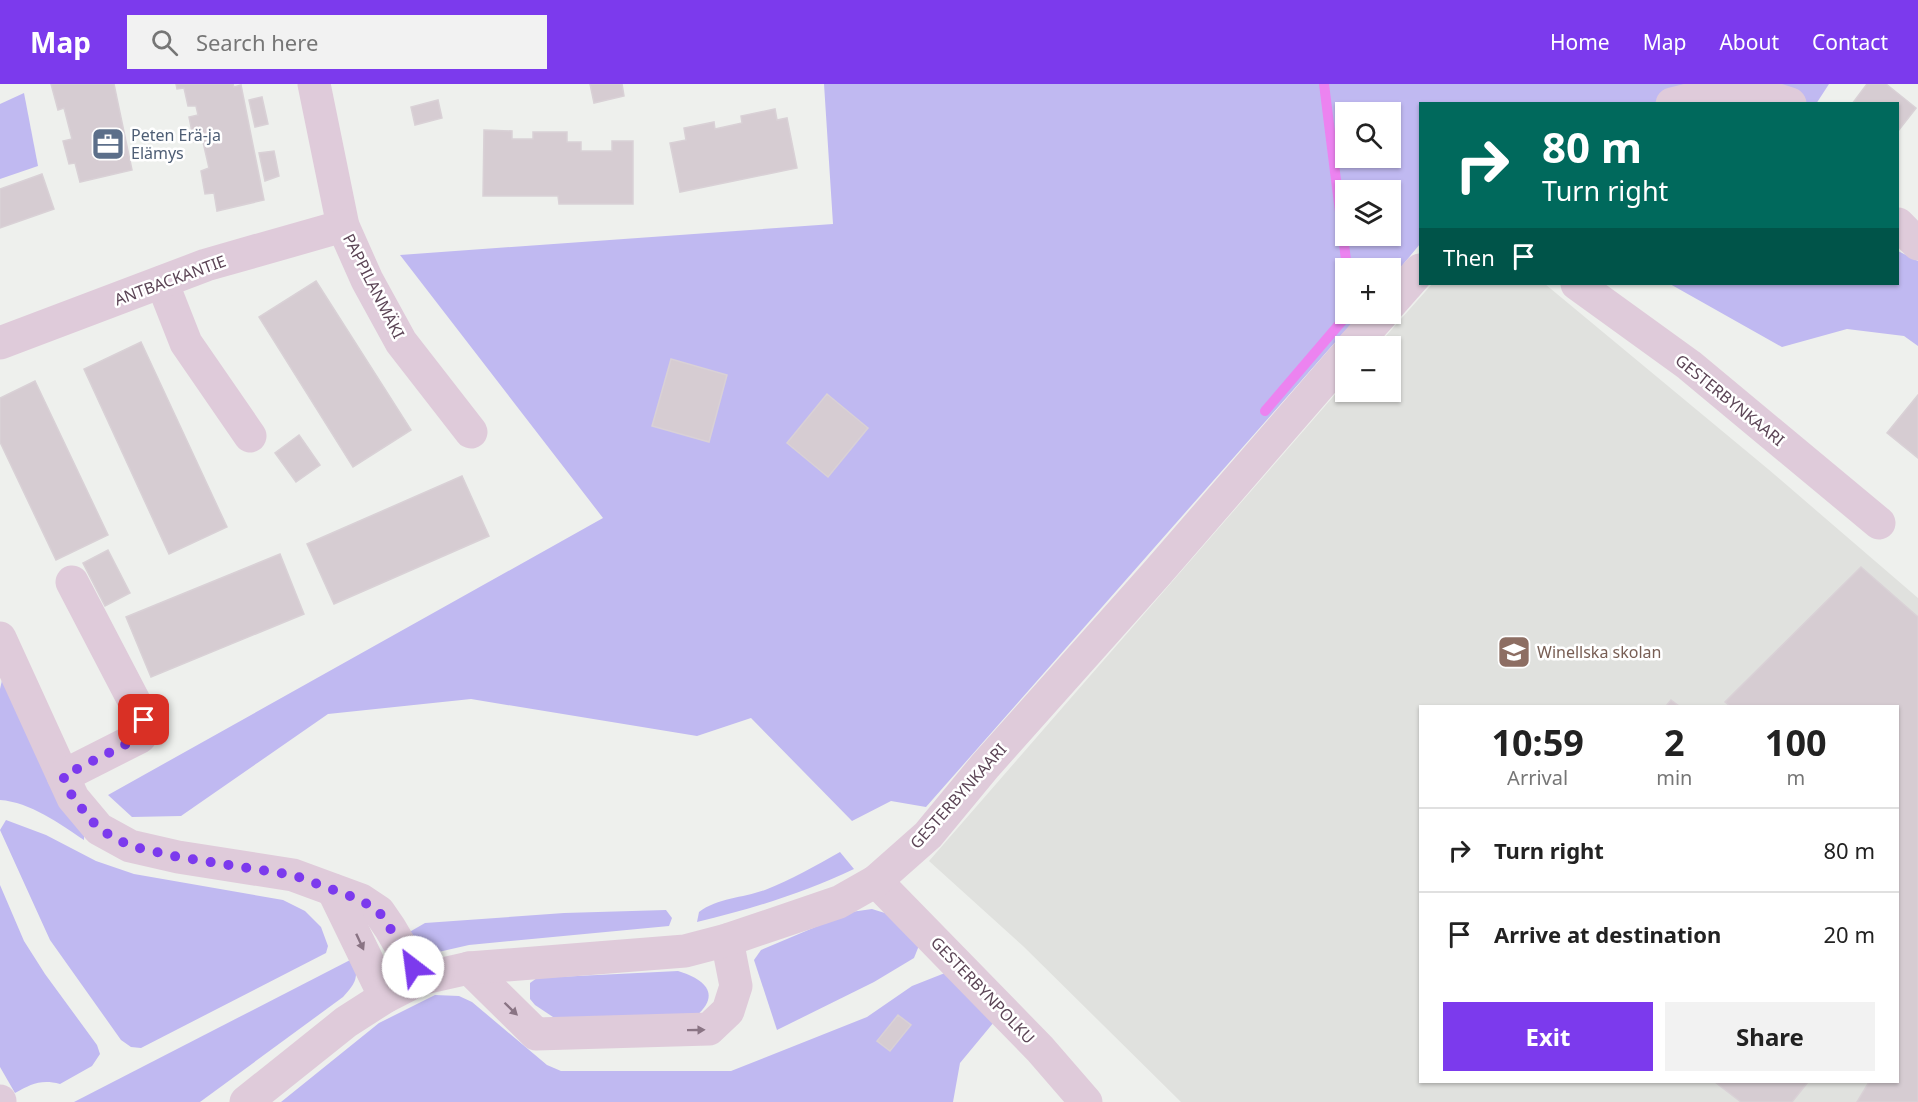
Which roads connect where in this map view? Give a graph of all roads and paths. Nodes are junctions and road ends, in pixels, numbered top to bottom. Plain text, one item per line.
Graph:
1 (314, 84) edge
2 (1680, 102) edge
3 (1784, 102) edge
4 (1899, 225) edge
5 (344, 226) junction
6 (1918, 244) edge
7 (1419, 271) edge
8 (162, 282) junction
9 (1578, 285) edge
10 (1401, 292) edge
11 (1373, 324) edge
12 (1362, 336) edge
13 (0, 343) edge
14 (1335, 368) edge
15 (471, 432) dead end
16 (250, 436) dead end
17 (1879, 522) dead end
18 (72, 582) dead end
19 (0, 638) edge
20 (63, 776) junction
21 (876, 881) junction
22 (333, 890) junction
23 (727, 940) junction
24 (469, 968) junction
25 (420, 979) junction
26 (385, 997) junction
27 (246, 1102) edge
28 (1086, 1102) edge

1 - 5 street, PAPPILANMÄKI
2 - 3 street
4 - 6 street
5 - 8 street, ANTBACKANTIE
5 - 15 street, PAPPILANMÄKI
7 - 10 street
8 - 13 street, ANTBACKANTIE
8 - 16 street
9 - 17 street, GESTERBYNKAARI
11 - 12 street
14 - 21 street, GESTERBYNKAARI
18 - 20 street
19 - 20 street
20 - 22 street
21 - 23 street, GESTERBYNKAARI
21 - 28 street, GESTERBYNPOLKU
22 - 25 street
22 -> 26 street
23 - 24 street, GESTERBYNKAARI
24 -> 23 street
24 - 25 street, GESTERBYNKAARI
25 - 26 street, GESTERBYNKAARI
26 - 27 street, GESTERBYNKAARI

